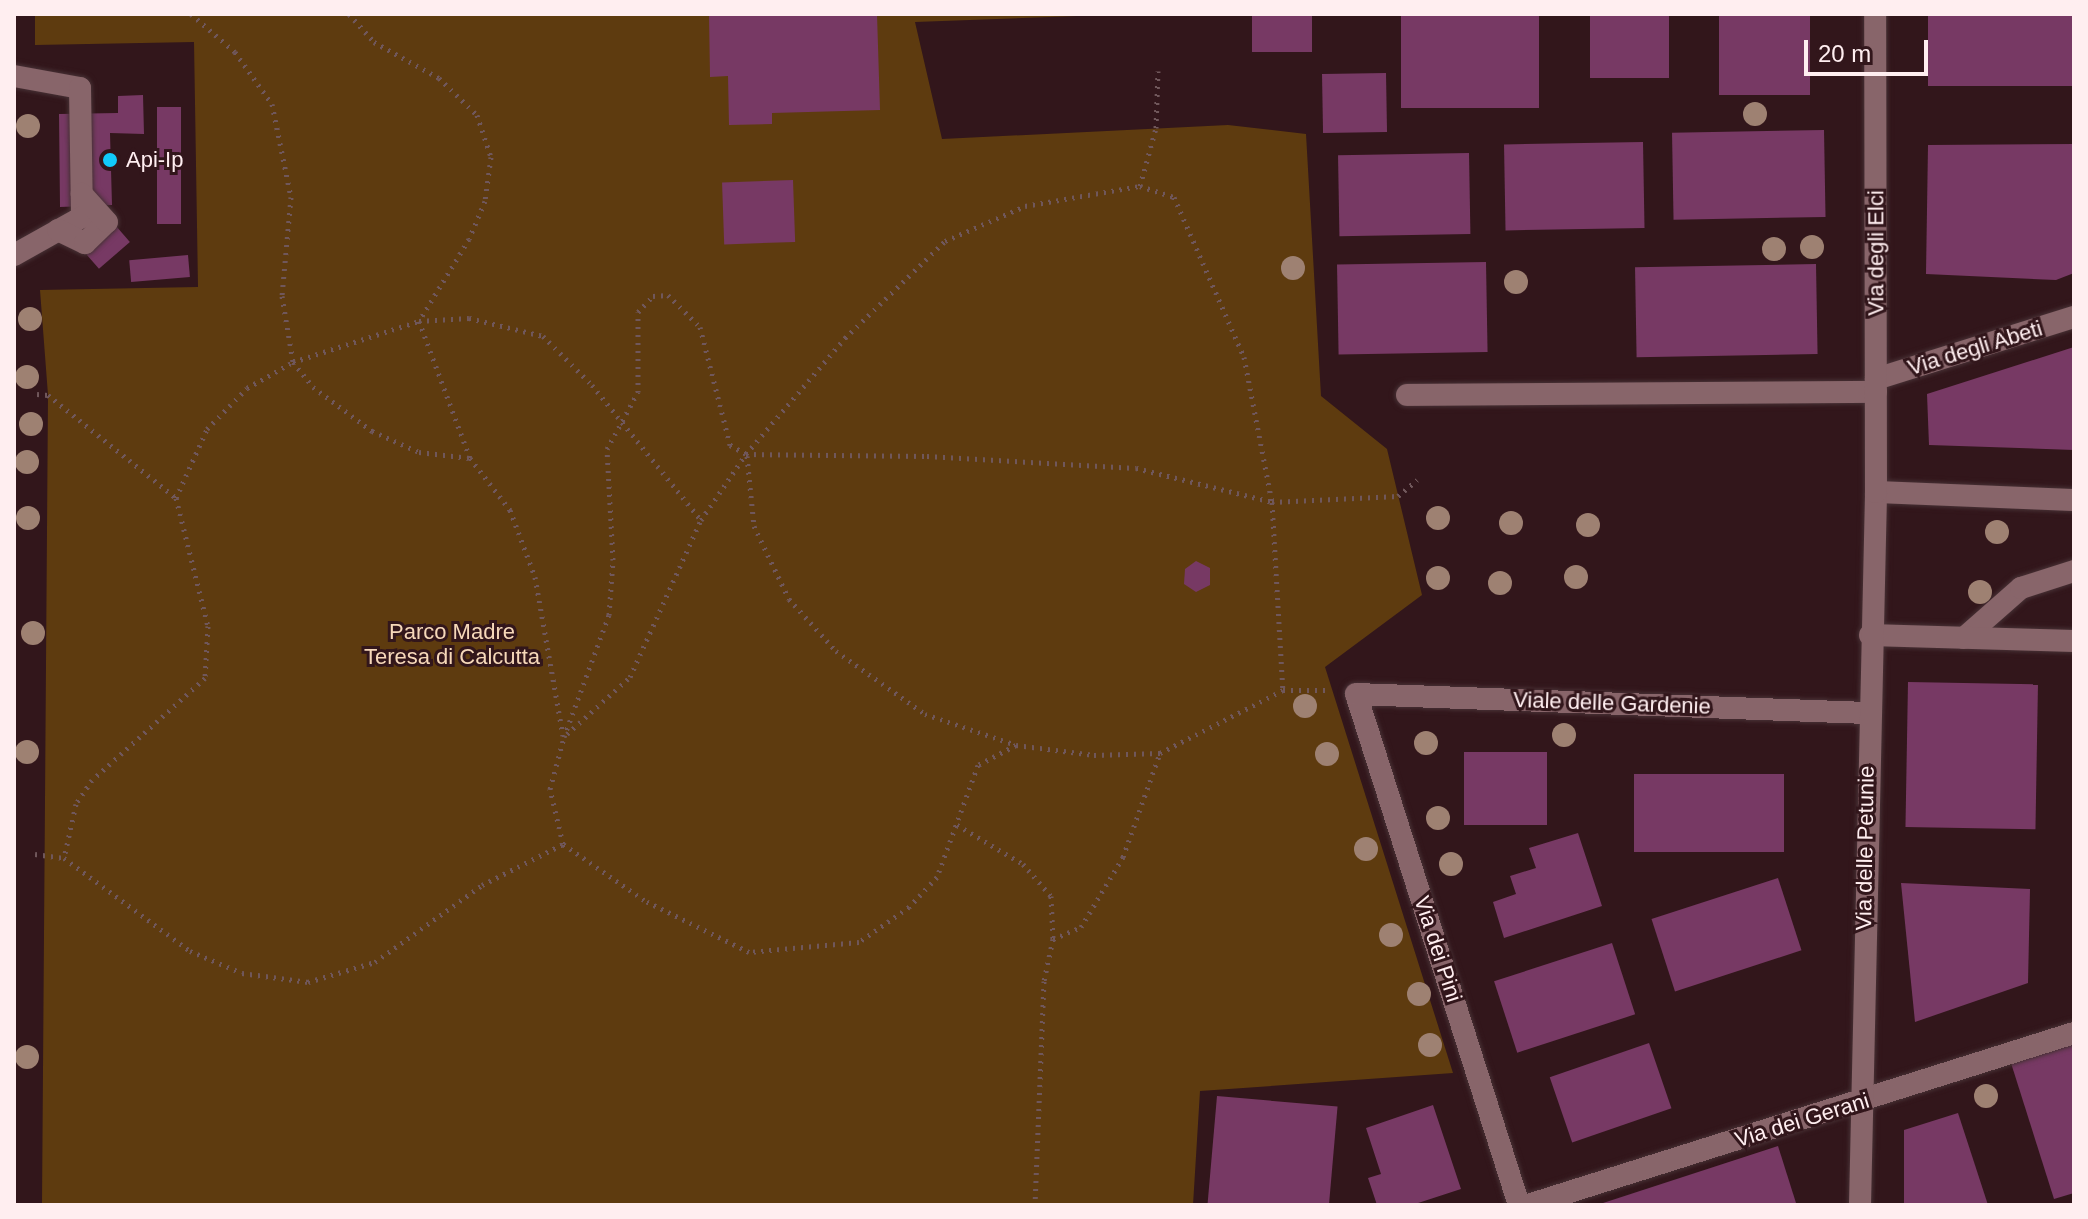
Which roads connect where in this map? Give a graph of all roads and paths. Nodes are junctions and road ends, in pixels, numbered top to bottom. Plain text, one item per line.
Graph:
1 (191, 14) edge
2 (349, 14) edge
3 (1875, 14) edge
4 (1158, 71) dead end
5 (14, 76) edge
6 (1140, 186) junction
7 (14, 255) edge
8 (2074, 317) edge
9 (419, 321) junction
10 (293, 362) junction
11 (1876, 386) junction
12 (37, 394) dead end
13 (1407, 395) dead end
14 (621, 421) junction
15 (746, 454) junction
16 (470, 458) junction
17 (1417, 480) dead end
18 (1876, 492) junction
19 (176, 498) junction
20 (2074, 500) edge
21 (1272, 502) junction
22 (701, 520) junction
23 (2074, 571) edge
24 (1870, 635) junction
25 (1964, 638) junction
26 (2074, 641) edge
27 (1283, 690) junction
28 (1356, 694) junction
29 (1867, 713) junction
30 (564, 737) junction
31 (1016, 745) junction
32 (1160, 753) junction
33 (957, 825) junction
34 (563, 844) junction
35 (35, 854) dead end
36 (64, 858) junction
37 (1053, 939) junction
38 (2074, 1033) edge
39 (1861, 1102) junction
40 (1035, 1205) edge
41 (1519, 1205) edge
42 (1528, 1205) edge
43 (1860, 1205) edge

1 - 10 path
2 - 9 path
3 - 11 street, Via degli Elci
4 - 6 path
5 - 7 street
6 - 15 path
6 - 21 path
8 - 11 street, Via degli Abeti
9 - 10 path
9 - 14 path
9 - 16 path
10 - 16 path
10 - 19 path
11 - 13 street
11 - 18 street, Via degli Elci
12 - 19 path
14 - 15 path
14 - 22 path
14 - 30 path
15 - 21 path
15 - 22 path
15 - 31 path
16 - 30 path
17 - 21 path
18 - 20 street
18 - 24 street, Via delle Petunie
19 - 36 path
21 - 27 path
22 - 30 path
23 - 25 street
24 - 25 street
24 - 29 street, Via delle Petunie
25 - 26 street
27 - 28 path
27 - 32 path
28 - 29 street, Viale delle Gardenie
28 - 41 street, Via dei Pini
29 - 39 street, Via delle Petunie
30 - 34 path
31 - 32 path
31 - 33 path
32 - 37 path
33 - 34 path
33 - 37 path
34 - 36 path
35 - 36 path
37 - 40 path
38 - 39 street, Via dei Gerani
39 - 42 street, Via dei Gerani
39 - 43 street, Via delle Petunie

